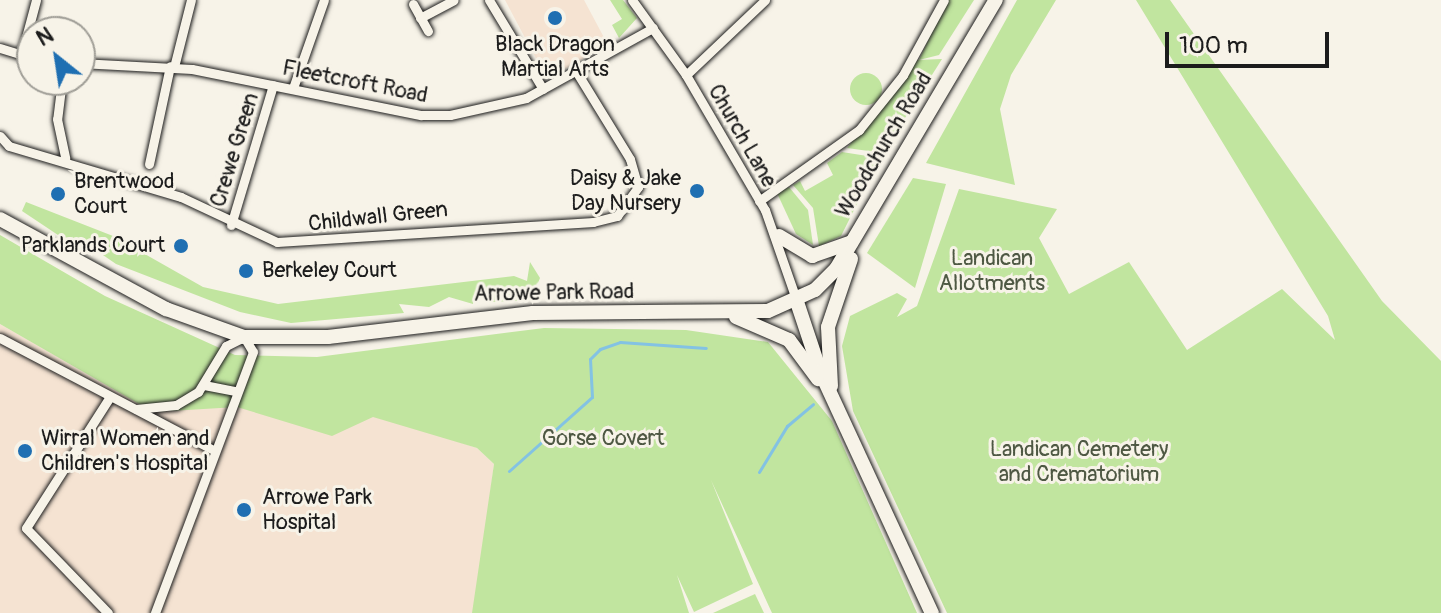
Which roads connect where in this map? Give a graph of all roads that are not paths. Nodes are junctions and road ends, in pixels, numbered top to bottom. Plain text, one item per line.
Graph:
1 (191, 0) edge
2 (324, 0) edge
3 (454, 0) edge
4 (489, 0) edge
5 (632, 0) edge
6 (765, 0) edge
7 (944, 0) edge
8 (996, 0) edge
9 (413, 4) dead end
10 (420, 18) junction
11 (653, 28) junction
12 (428, 31) dead end
13 (96, 64) edge
14 (172, 67) junction
15 (577, 73) junction
16 (686, 75) junction
17 (273, 85) junction
18 (293, 88) junction
19 (543, 89) junction
20 (60, 96) edge
21 (0, 136) edge
22 (65, 158) junction
23 (149, 164) dead end
24 (880, 194) junction
25 (759, 201) junction
26 (0, 219) edge
27 (231, 225) junction
28 (779, 236) junction
29 (852, 242) junction
30 (797, 302) junction
31 (722, 314) junction
32 (244, 337) junction
33 (0, 338) edge
34 (204, 385) junction
35 (235, 391) junction
36 (831, 395) junction
37 (109, 398) junction
38 (136, 409) junction
39 (211, 449) junction
40 (108, 613) edge
41 (155, 613) edge
42 (932, 613) edge

1 - 14 street
2 - 18 street
3 - 10 street
4 - 19 street
5 - 11 street, Church Lane
6 - 16 street
7 - 25 street
8 - 24 main road, Woodchurch Road
9 - 10 street
10 - 12 street
11 - 15 street, Fleetcroft Road
11 - 16 street, Church Lane
13 - 14 street, Fleetcroft Road
14 - 17 street, Fleetcroft Road
14 - 23 street
15 - 19 street, Fleetcroft Road
15 - 27 street, Childwall Green
16 - 25 street, Church Lane
17 - 18 street, Fleetcroft Road
17 - 27 street, Crewe Green
18 - 19 street, Fleetcroft Road
20 - 22 street
21 - 22 street, Childwall Green
22 - 27 street, Childwall Green
24 - 29 main road, Woodchurch Road
24 - 36 main road
25 - 28 street, Church Lane
26 - 32 main road, Arrowe Park Road
28 - 29 main road
28 - 30 street, Church Lane
29 - 30 main road, Woodchurch Road
30 - 31 main road, Arrowe Park Road
30 - 36 main road
31 - 32 main road, Arrowe Park Road
31 - 36 main road
32 - 34 street
32 - 35 street
33 - 37 street
34 - 35 street
34 - 38 street
35 - 39 street
36 - 42 main road
37 - 38 street
37 - 40 street
38 - 39 street
39 - 41 street

